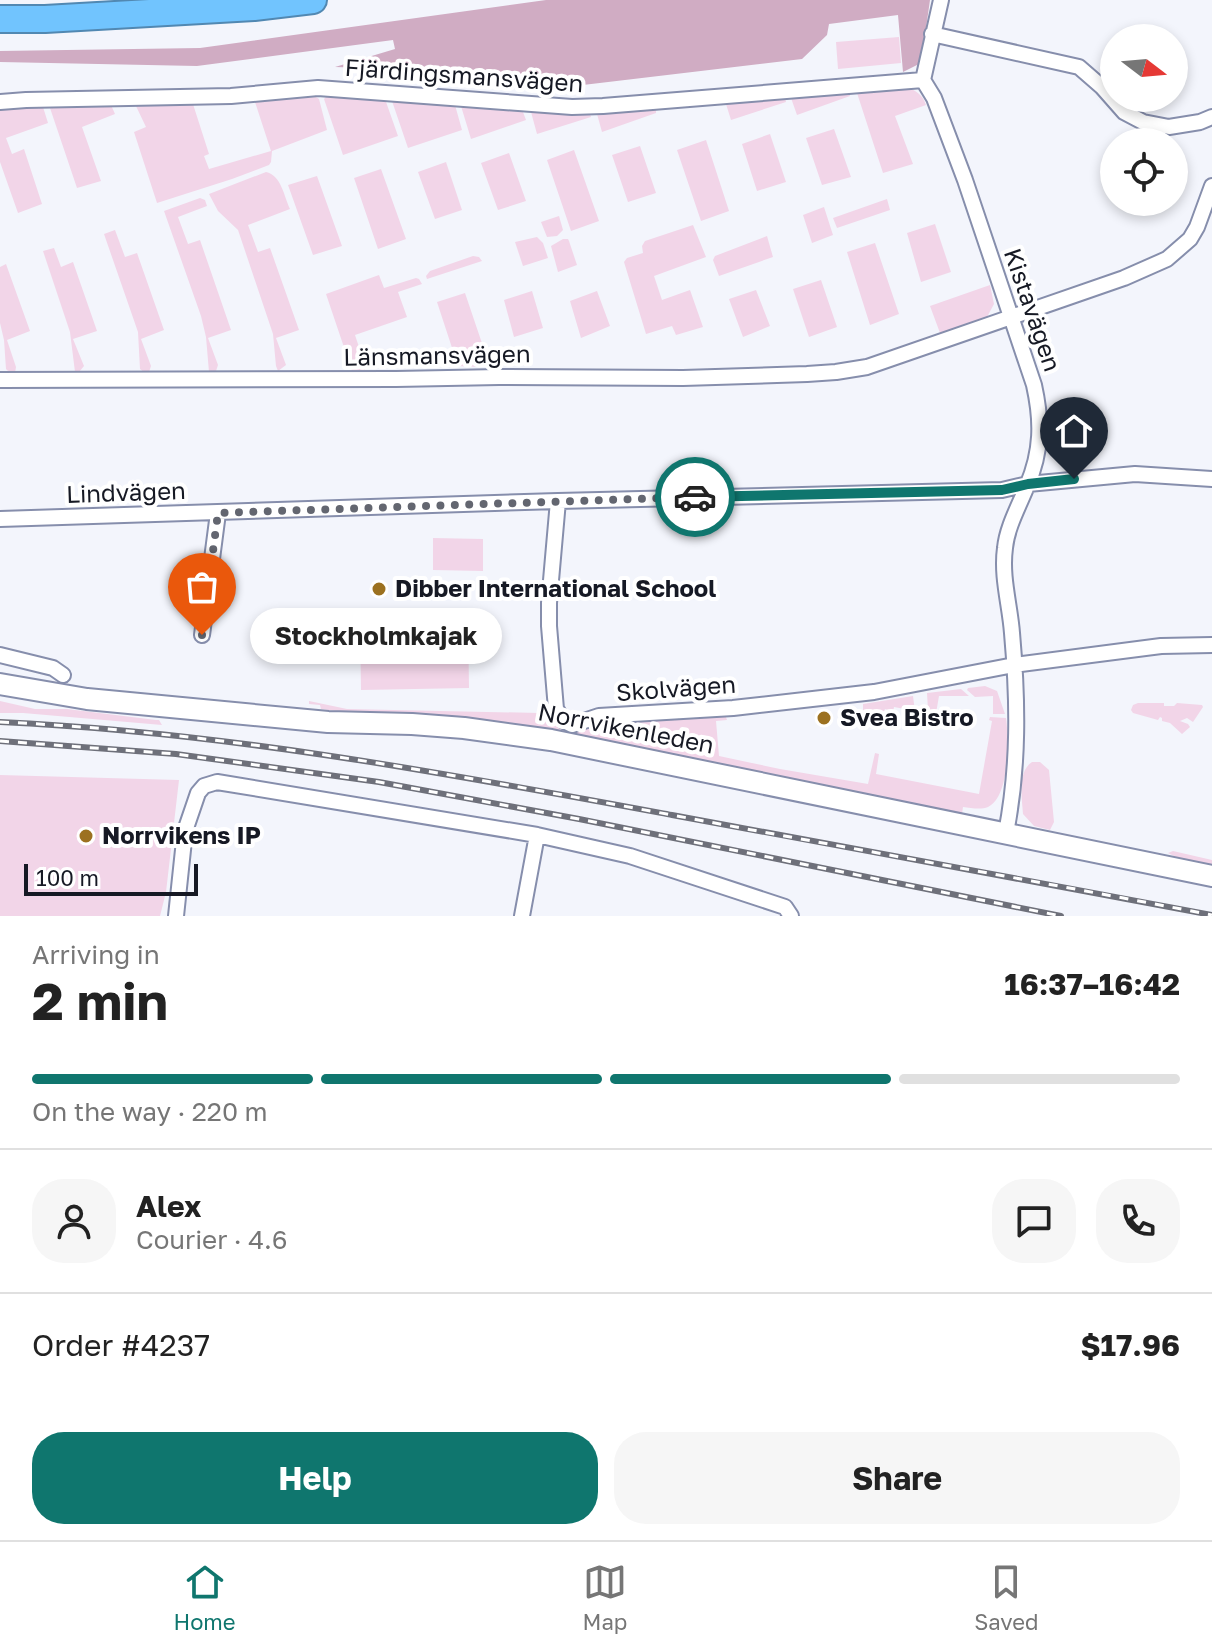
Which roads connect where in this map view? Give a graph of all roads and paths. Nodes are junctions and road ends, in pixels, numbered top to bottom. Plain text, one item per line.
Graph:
1 (313, 0) edge
2 (941, 0) edge
3 (0, 19) edge
4 (932, 34) junction
5 (923, 80) junction
6 (0, 102) edge
7 (1212, 117) edge
8 (1212, 186) edge
9 (1204, 226) edge
10 (1011, 319) junction
11 (0, 380) edge
12 (1212, 479) edge
13 (1028, 484) junction
14 (558, 501) junction
15 (218, 513) junction
16 (0, 519) edge
17 (202, 635) dead end
18 (1212, 645) edge
19 (0, 655) edge
20 (1014, 665) junction
21 (63, 675) dead end
22 (0, 682) edge
23 (1006, 833) junction
24 (537, 835) junction
25 (1212, 876) edge
26 (176, 916) edge
27 (522, 916) edge
28 (791, 916) edge

1 - 3 highway
2 - 4 street
4 - 5 street
4 - 7 street
5 - 6 street, Fjärdingsmansvägen
5 - 10 street, Kistavägen
8 - 9 street
9 - 10 street, Länsmansvägen
10 - 11 street, Länsmansvägen
10 - 13 street, Kistavägen
12 - 13 street, Lindvägen
13 - 14 street, Lindvägen
13 - 20 street, Kistavägen
14 - 15 street, Lindvägen
14 - 20 street, Skolvägen
15 - 16 street, Lindvägen
15 - 17 street
18 - 20 street
19 - 21 street
20 - 23 street, Kistavägen
22 - 23 main road, Norrvikenleden
23 - 25 main road, Norrvikenleden
24 - 26 street
24 - 27 street
24 - 28 street

